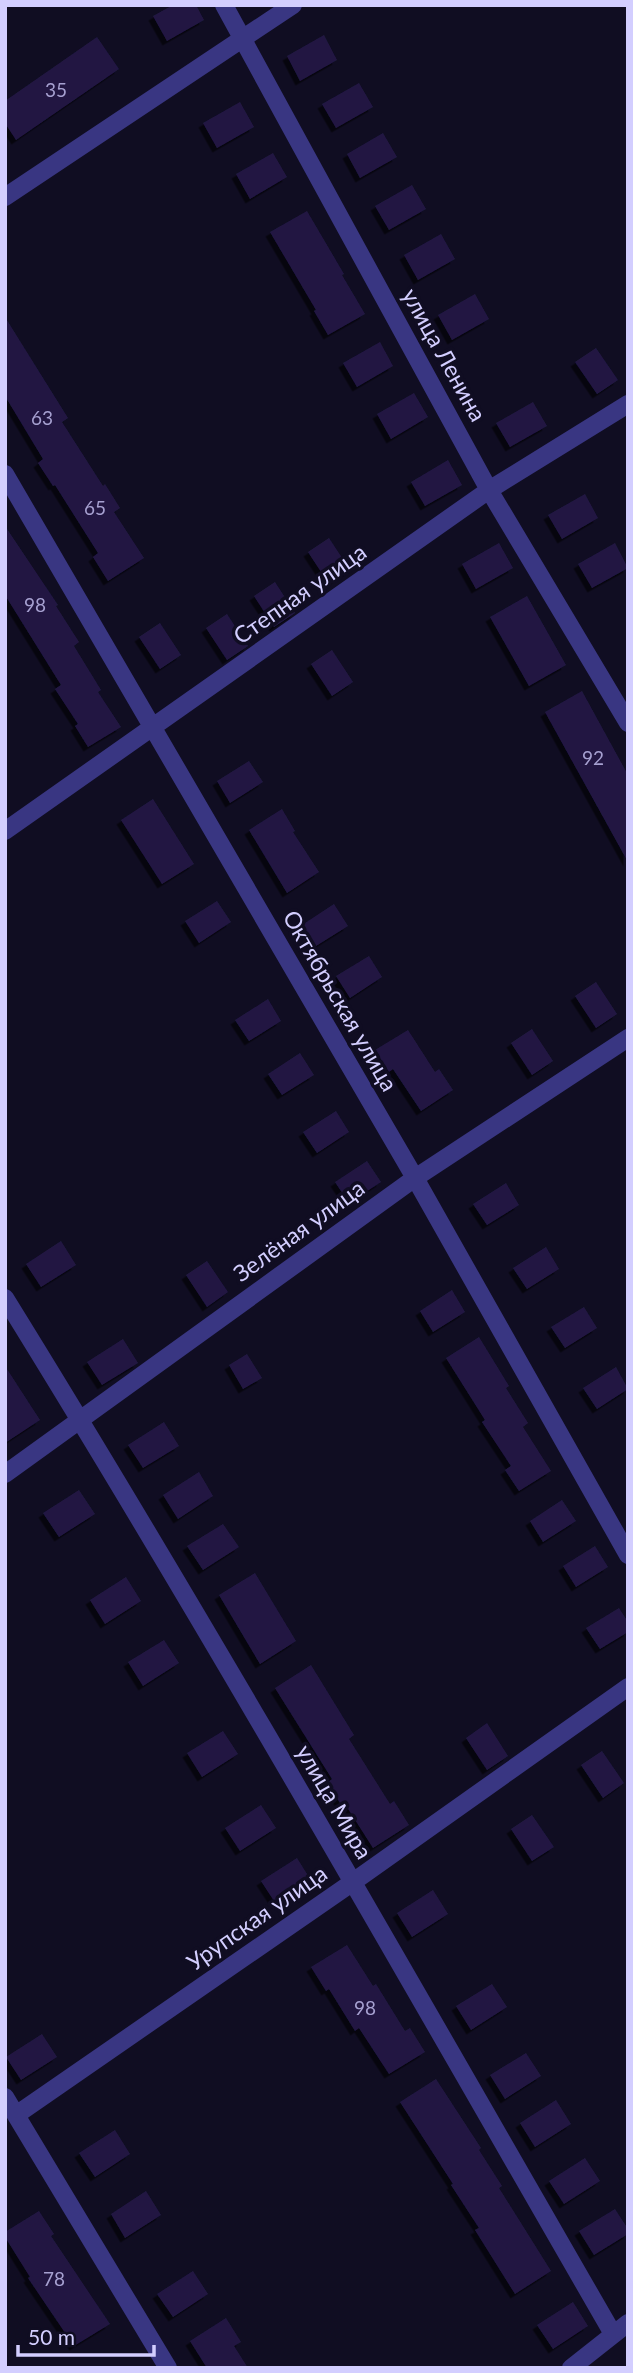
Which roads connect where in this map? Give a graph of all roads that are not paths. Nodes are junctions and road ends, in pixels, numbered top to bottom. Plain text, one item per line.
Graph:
1 (224, 5) edge
2 (293, 5) edge
3 (243, 38) junction
4 (5, 197) edge
5 (628, 404) edge
6 (5, 474) edge
7 (489, 490) junction
8 (628, 723) edge
9 (153, 727) junction
10 (5, 831) edge
11 (628, 1038) edge
12 (415, 1178) junction
13 (5, 1298) edge
14 (81, 1420) junction
15 (5, 1474) edge
16 (628, 1555) edge
17 (628, 1687) edge
18 (353, 1882) junction
19 (5, 2096) edge
20 (16, 2115) junction
21 (628, 2323) edge
22 (613, 2334) junction
23 (169, 2368) edge
24 (571, 2368) edge

1 - 3 street, улица Ленина
2 - 3 street
3 - 4 street
3 - 7 street, улица Ленина
5 - 7 street, Степная улица
6 - 9 street, Октябрьская улица
7 - 8 street, улица Ленина
7 - 9 street, Степная улица
9 - 10 street, Степная улица
9 - 12 street, Октябрьская улица
11 - 12 street, Зелёная улица
12 - 14 street, Зелёная улица
12 - 16 street, Октябрьская улица
13 - 14 street, улица Мира
14 - 15 street, Зелёная улица
14 - 18 street, улица Мира
17 - 18 street, Урупская улица
18 - 20 street, Урупская улица
18 - 22 street, улица Мира
19 - 20 street
20 - 23 street
21 - 22 street
22 - 24 street

